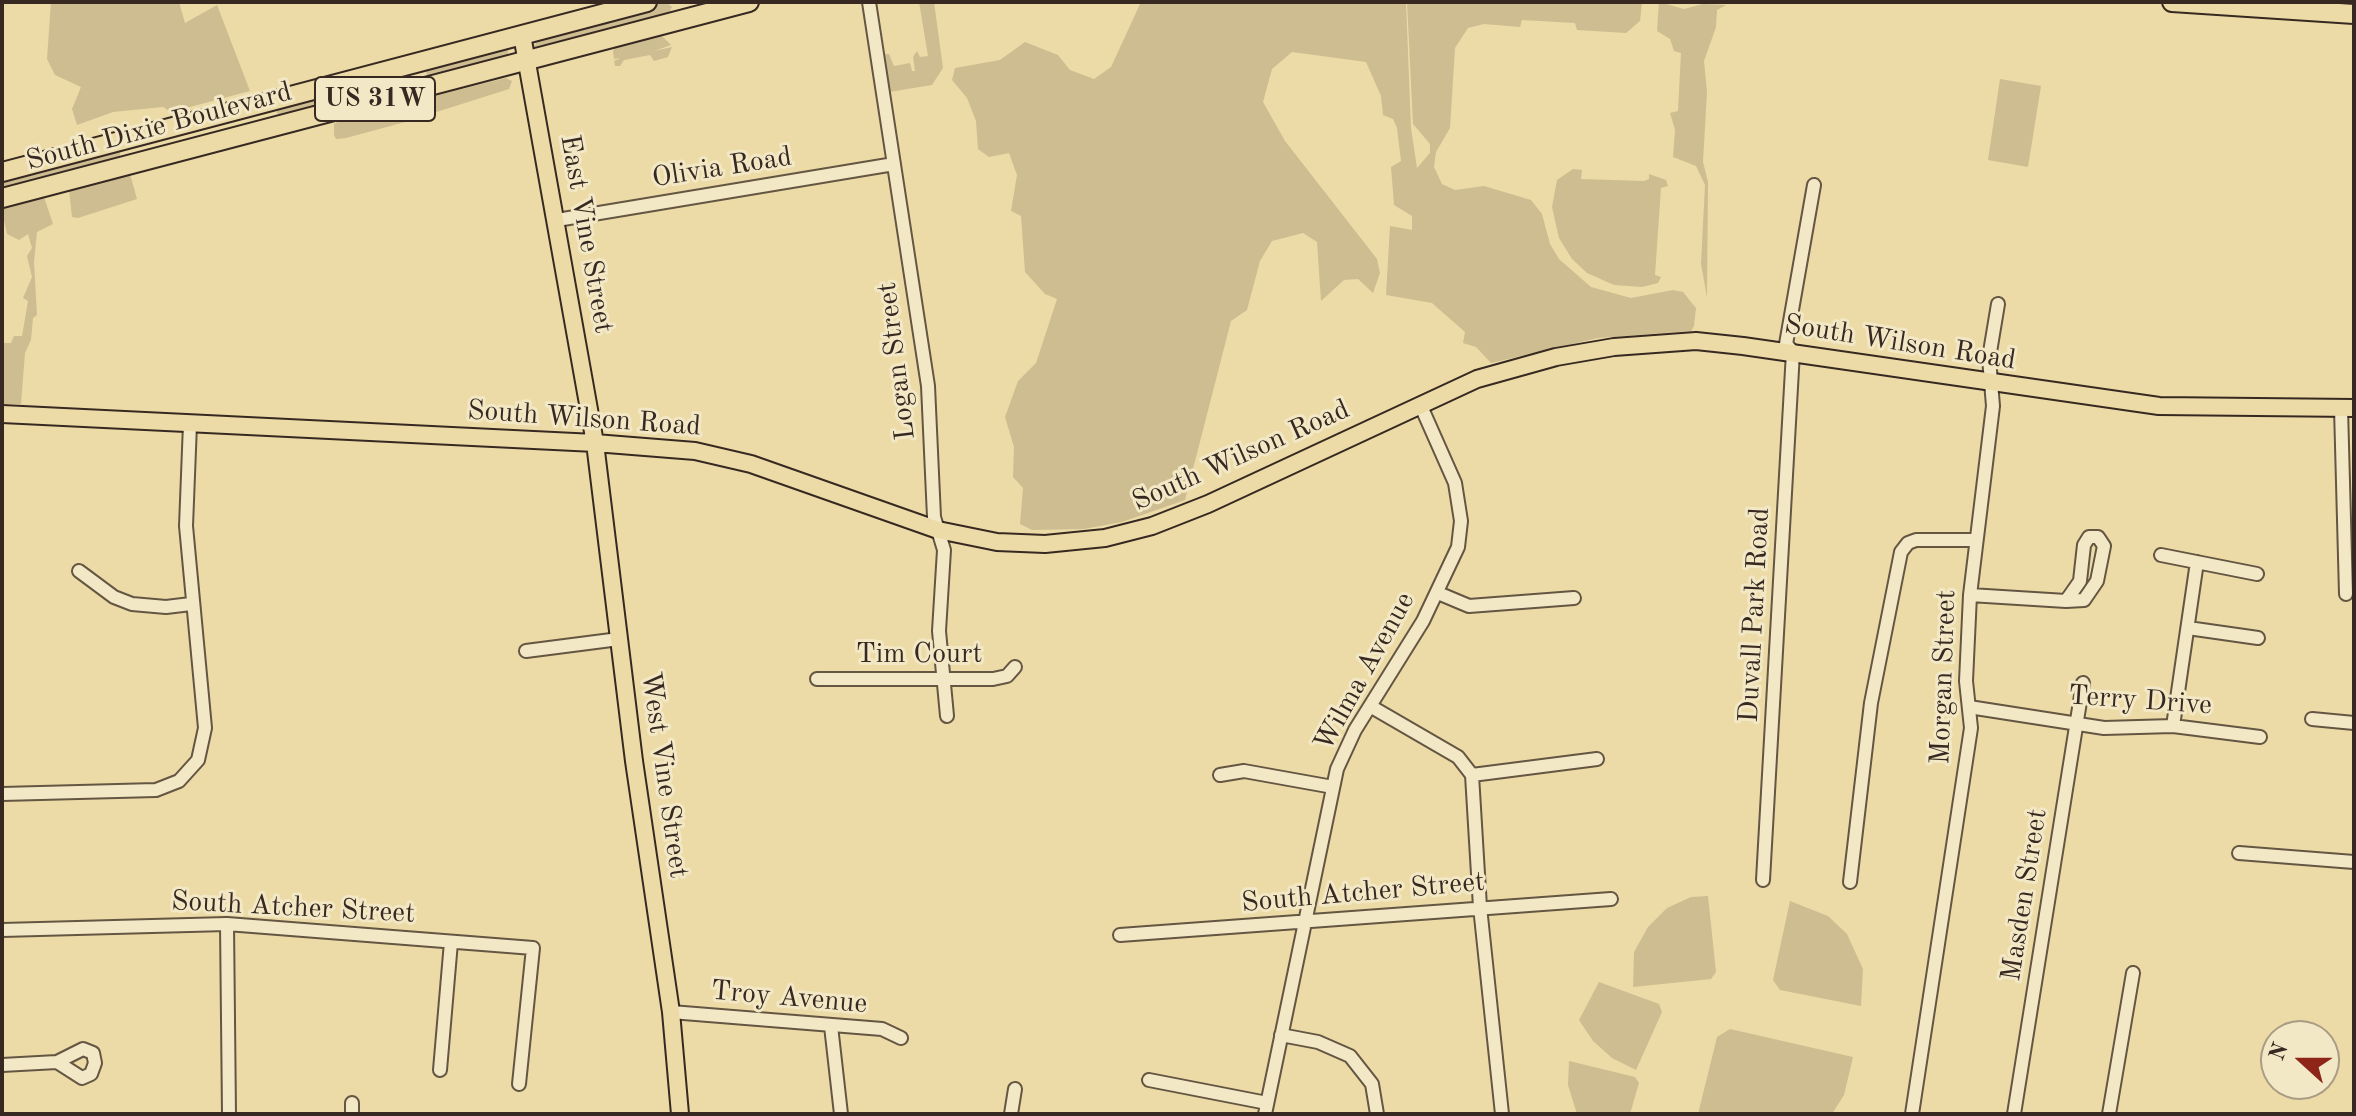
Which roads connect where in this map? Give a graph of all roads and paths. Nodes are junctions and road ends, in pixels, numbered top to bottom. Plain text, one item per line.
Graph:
1 (647, 2) edge
2 (749, 2) edge
3 (869, 2) edge
4 (2172, 2) edge
5 (2354, 14) edge
6 (522, 35) junction
7 (527, 59) junction
8 (894, 164) junction
9 (2, 172) edge
10 (1814, 185) dead end
11 (2, 198) edge
12 (557, 220) junction
13 (1998, 304) dead end
14 (1793, 352) junction
15 (1991, 383) junction
16 (1420, 404) junction
17 (2348, 408) edge
18 (2, 414) edge
19 (190, 424) junction
20 (595, 443) junction
21 (938, 530) junction
22 (1975, 540) junction
23 (2161, 555) dead end
24 (2197, 562) junction
25 (79, 571) dead end
26 (2257, 574) dead end
27 (1438, 593) junction
28 (2346, 594) dead end
29 (1970, 595) junction
30 (1574, 598) dead end
31 (2066, 601) junction
32 (191, 604) junction
33 (2188, 628) junction
34 (2258, 638) dead end
35 (619, 639) junction
36 (526, 651) dead end
37 (1015, 667) dead end
38 (817, 679) dead end
39 (943, 680) junction
40 (2083, 683) dead end
41 (1370, 706) junction
42 (1969, 707) junction
43 (947, 716) dead end
44 (2312, 719) dead end
45 (2077, 723) junction
46 (2354, 723) edge
47 (2173, 726) junction
48 (2260, 737) dead end
49 (1597, 759) dead end
50 (1220, 775) dead end
51 (1472, 775) junction
52 (1333, 787) junction
53 (2, 794) edge
54 (2239, 853) dead end
55 (2354, 862) edge
56 (1763, 880) dead end
57 (1850, 882) dead end
58 (1611, 899) dead end
59 (1480, 907) junction
60 (1305, 921) junction
61 (227, 924) junction
62 (2, 930) edge
63 (1120, 935) dead end
64 (451, 942) junction
65 (2133, 973) dead end
66 (671, 1012) junction
67 (831, 1026) junction
68 (1281, 1035) junction
69 (901, 1038) dead end
70 (57, 1062) dead end
71 (2, 1065) edge
72 (440, 1070) dead end
73 (1149, 1080) dead end
74 (519, 1084) dead end
75 (1015, 1089) dead end
76 (1266, 1109) edge
77 (229, 1114) edge
78 (680, 1114) edge
79 (841, 1114) edge
80 (1011, 1114) edge
81 (1377, 1114) edge
82 (1502, 1114) edge
83 (1912, 1114) edge
84 (2014, 1114) edge
85 (2109, 1114) edge

1 - 6 highway, South Dixie Boulevard / US 31W
2 - 7 highway, South Dixie Boulevard / US 31W
3 - 8 street, Logan Street
4 - 5 highway
6 - 7 main road, East Vine Street
6 - 9 highway, South Dixie Boulevard / US 31W
7 - 11 highway, South Dixie Boulevard / US 31W
7 - 12 main road, East Vine Street
8 - 12 street, Olivia Road
8 - 21 street, Logan Street
10 - 14 street, Duvall Park Road
12 - 20 main road, East Vine Street
13 - 15 street, Morgan Street
14 - 15 main road, South Wilson Road
14 - 16 main road, South Wilson Road
14 - 56 street, Duvall Park Road
15 - 17 main road, South Wilson Road
15 - 22 street, Morgan Street
16 - 21 main road, South Wilson Road
16 - 27 street, Wilma Avenue
17 - 28 street
18 - 19 main road, South Wilson Road
19 - 20 main road, South Wilson Road
19 - 32 street
20 - 21 main road, South Wilson Road
20 - 35 main road, West Vine Street
21 - 39 street, Logan Street
22 - 29 street, Morgan Street
22 - 57 street
23 - 24 street
24 - 26 street
24 - 33 street
25 - 32 street
27 - 30 street
27 - 41 street, Wilma Avenue
29 - 31 street
29 - 42 street, Morgan Street
31 - 31 street
32 - 53 street
33 - 34 street
33 - 47 street
35 - 36 street
35 - 66 main road, West Vine Street
37 - 39 street, Tim Court
38 - 39 street, Tim Court
39 - 43 street, Logan Street
40 - 45 street, Masden Street
41 - 51 street
41 - 52 street, Wilma Avenue
42 - 45 street, Terry Drive
42 - 83 street, Morgan Street
44 - 46 street
45 - 47 street, Terry Drive
45 - 84 street, Masden Street
47 - 48 street, Terry Drive
49 - 51 street
50 - 52 street
51 - 59 street
52 - 60 street, Wilma Avenue
54 - 55 street
58 - 59 street, South Atcher Street
59 - 60 street, South Atcher Street
59 - 82 street
60 - 63 street, South Atcher Street
60 - 68 street, Wilma Avenue
61 - 62 street, South Atcher Street
61 - 64 street, South Atcher Street
61 - 77 street
64 - 72 street
64 - 74 street, South Atcher Street
65 - 85 street
66 - 67 street, Troy Avenue
66 - 78 main road, West Vine Street
67 - 69 street, Troy Avenue
67 - 79 street
68 - 76 street, Wilma Avenue
68 - 81 street
70 - 71 street
73 - 76 street
75 - 80 street

